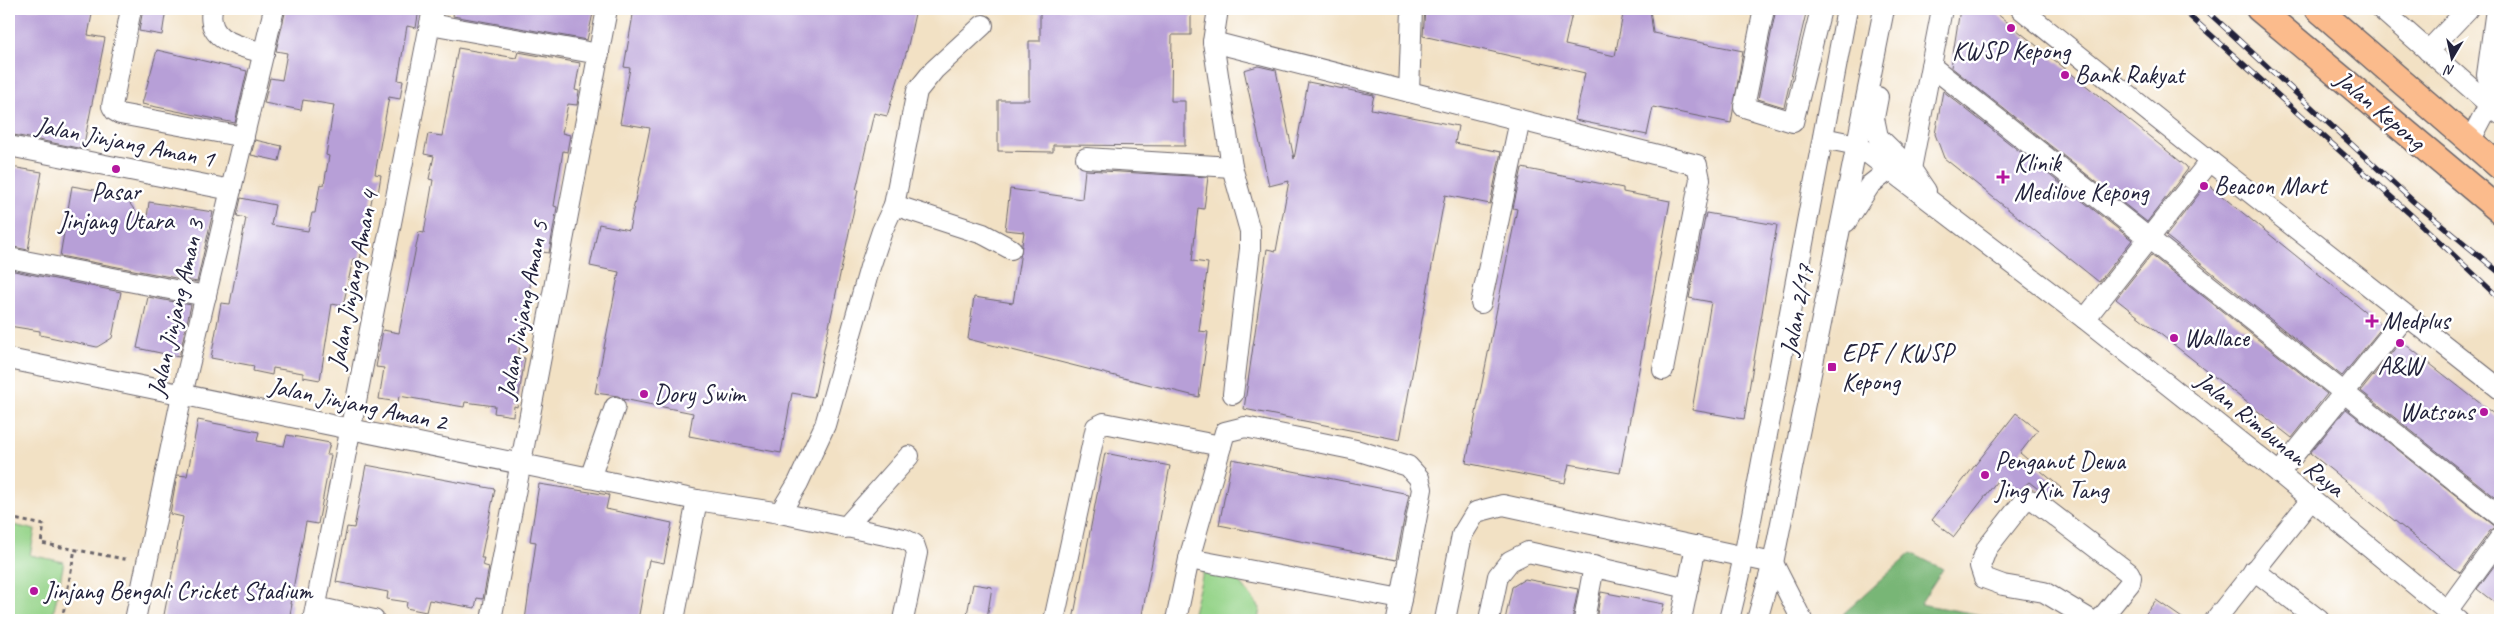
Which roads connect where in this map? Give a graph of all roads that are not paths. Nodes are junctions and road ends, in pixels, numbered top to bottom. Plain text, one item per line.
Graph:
1 (131, 9) edge
2 (212, 9) edge
3 (274, 9) edge
4 (607, 9) edge
5 (1218, 9) edge
6 (1412, 9) edge
7 (1764, 9) edge
8 (1821, 9) edge
9 (1847, 9) edge
10 (1884, 9) edge
11 (1942, 9) edge
12 (2021, 9) edge
13 (2259, 9) edge
14 (2318, 9) edge
15 (2381, 9) edge
16 (2468, 9) edge
17 (2496, 9) edge
18 (432, 16) edge
19 (983, 25) dead end
20 (1213, 42) junction
21 (2428, 51) junction
22 (264, 53) junction
23 (599, 54) junction
24 (1874, 62) junction
25 (1930, 66) junction
26 (2494, 79) edge
27 (1409, 92) junction
28 (2495, 110) edge
29 (1520, 120) junction
30 (244, 137) junction
31 (1823, 138) junction
32 (2470, 141) junction
33 (1856, 145) junction
34 (9, 146) edge
35 (1086, 158) dead end
36 (2210, 161) junction
37 (2500, 167) edge
38 (1232, 168) junction
39 (1911, 169) junction
40 (1888, 170) junction
41 (231, 190) junction
42 (894, 205) junction
43 (1936, 205) junction
44 (2500, 211) edge
45 (1838, 236) junction
46 (2150, 239) junction
47 (1011, 249) dead end
48 (9, 258) edge
49 (206, 296) junction
50 (1481, 303) dead end
51 (2406, 316) junction
52 (2085, 319) junction
53 (9, 359) edge
54 (1663, 370) dead end
55 (2500, 389) edge
56 (2343, 392) junction
57 (1233, 394) dead end
58 (182, 395) junction
59 (615, 408) dead end
60 (350, 429) junction
61 (1221, 446) junction
62 (908, 456) dead end
63 (521, 464) junction
64 (2279, 473) junction
65 (590, 478) junction
66 (697, 500) junction
67 (2310, 501) junction
68 (780, 513) junction
69 (2500, 516) edge
70 (845, 528) junction
71 (2500, 538) edge
72 (1696, 546) junction
73 (1744, 557) junction
74 (1189, 559) junction
75 (1773, 563) junction
76 (1594, 566) junction
77 (2254, 570) junction
78 (1688, 588) junction
79 (1401, 599) junction
80 (314, 614) edge
81 (2452, 616) edge
82 (135, 620) edge
83 (374, 620) edge
84 (491, 620) edge
85 (674, 620) edge
86 (903, 620) edge
87 (1054, 620) edge
88 (1176, 620) edge
89 (1397, 620) edge
90 (1445, 620) edge
91 (1489, 620) edge
92 (1584, 620) edge
93 (1681, 620) edge
94 (1729, 620) edge
95 (1758, 620) edge
96 (1802, 620) edge
97 (2091, 620) edge
98 (2100, 620) edge
99 (2215, 620) edge
100 (2319, 620) edge

1 - 30 street
2 - 22 street
3 - 22 street, Jalan Jinjang Aman 3
4 - 23 street, Jalan Jinjang Aman 5
5 - 20 street
6 - 27 street
7 - 8 street
9 - 31 street, Jalan 2/17
10 - 24 street, Jalan 2/17
11 - 25 street
12 - 36 street
13 - 44 main road, Jalan Kepong
14 - 32 main road, Jalan Kepong
15 - 21 street
16 - 21 street
17 - 26 street
18 - 23 street
18 - 60 street, Jalan Jinjang Aman 4
19 - 42 street
20 - 27 street
20 - 38 street
21 - 28 street
22 - 30 street, Jalan Jinjang Aman 3
23 - 63 street, Jalan Jinjang Aman 5
24 - 33 street, Jalan 2/17
24 - 39 street
25 - 39 street
25 - 46 street
26 - 28 street
27 - 29 street
28 - 32 street
29 - 50 street
29 - 54 street
30 - 41 street, Jalan Jinjang Aman 3
31 - 33 street
31 - 73 street, Jalan 2/17
32 - 37 main road, Jalan Kepong
33 - 40 street, Jalan Rimbunan Raya
33 - 45 street, Jalan 2/17
34 - 41 street, Jalan Jinjang Aman 1
35 - 38 street
36 - 46 street
36 - 51 street
38 - 57 street
39 - 43 street
40 - 43 street, Jalan Rimbunan Raya
40 - 45 street
41 - 49 street, Jalan Jinjang Aman 3
42 - 47 street
42 - 68 street
43 - 52 street, Jalan Rimbunan Raya
45 - 75 street, Jalan 2/17
46 - 52 street
46 - 56 street
48 - 49 street
49 - 58 street, Jalan Jinjang Aman 3
51 - 55 street
51 - 56 street
52 - 64 street, Jalan Rimbunan Raya
53 - 58 street, Jalan Jinjang Aman 2
56 - 64 street
56 - 69 street
58 - 60 street, Jalan Jinjang Aman 2
58 - 82 street, Jalan Jinjang Aman 3
59 - 65 street
60 - 63 street, Jalan Jinjang Aman 2
60 - 80 street, Jalan Jinjang Aman 4
61 - 74 street
61 - 79 street
61 - 87 street
62 - 70 street
63 - 65 street, Jalan Jinjang Aman 2
63 - 84 street, Jalan Jinjang Aman 5
64 - 67 street, Jalan Rimbunan Raya
65 - 66 street, Jalan Jinjang Aman 2
66 - 68 street, Jalan Jinjang Aman 2
66 - 85 street
67 - 77 street
67 - 81 street, Jalan Rimbunan Raya
68 - 70 street, Jalan Jinjang Aman 2
70 - 86 street, Jalan Jinjang Aman 2
71 - 81 street
72 - 73 street
72 - 78 street
72 - 90 street
73 - 75 street
73 - 94 street, Jalan 2/17
74 - 79 street
74 - 88 street
75 - 95 street, Jalan 2/17
75 - 96 street
76 - 78 street
76 - 91 street
76 - 92 street
77 - 99 street
77 - 100 street
78 - 93 street
79 - 89 street
80 - 83 street
97 - 98 street

